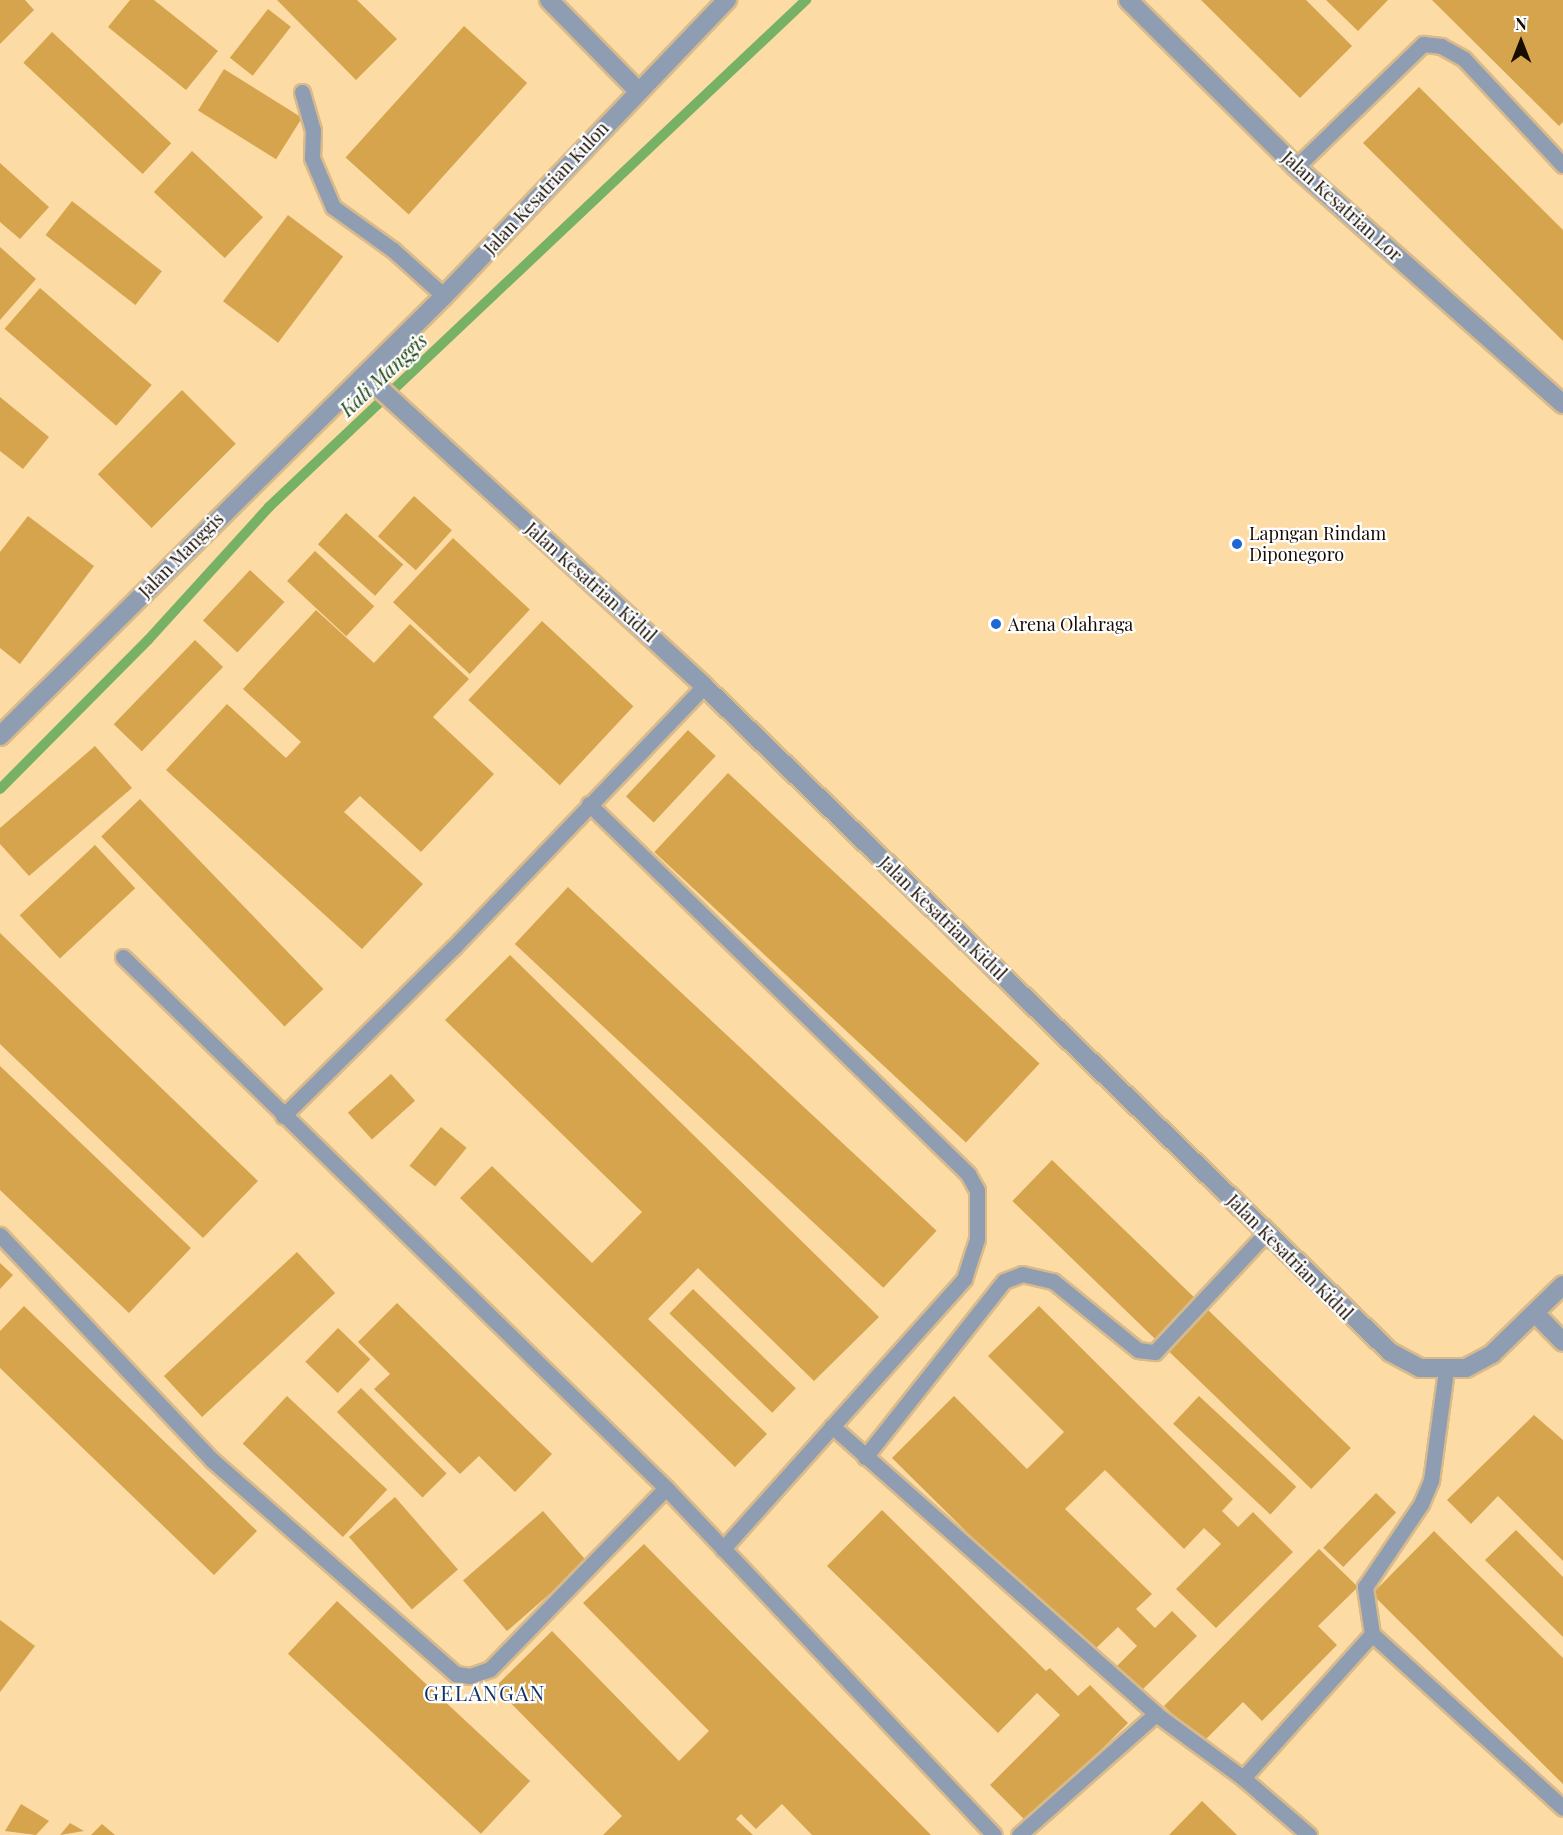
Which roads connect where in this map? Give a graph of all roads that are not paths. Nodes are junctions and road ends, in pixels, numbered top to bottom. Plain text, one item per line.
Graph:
1 (549, 0) edge
2 (728, 0) edge
3 (1128, 0) edge
4 (638, 91) junction
5 (302, 92) dead end
6 (1563, 165) edge
7 (1296, 167) junction
8 (444, 296) junction
9 (364, 375) junction
10 (1563, 404) edge
11 (704, 686) junction
12 (0, 736) edge
13 (589, 804) junction
14 (123, 957) dead end
15 (283, 1116) junction
16 (1266, 1233) junction
17 (0, 1234) edge
18 (1563, 1285) edge
19 (1535, 1314) junction
20 (1563, 1342) edge
21 (1446, 1370) junction
22 (832, 1426) junction
23 (865, 1457) junction
24 (666, 1488) junction
25 (723, 1549) junction
26 (1372, 1634) junction
27 (1156, 1714) junction
28 (1243, 1778) junction
29 (1563, 1808) edge
30 (994, 1835) edge
31 (1019, 1835) edge
32 (1309, 1835) edge

1 - 4 street
2 - 4 street, Jalan Kesatrian Kulon
3 - 7 street, Jalan Kesatrian Lor
4 - 8 street, Jalan Kesatrian Kulon
5 - 8 lane
6 - 7 lane
7 - 10 street, Jalan Kesatrian Lor
8 - 9 street, Jalan Kesatrian Kulon
9 - 11 street, Jalan Kesatrian Kidul
9 - 12 street, Jalan Manggis
11 - 13 lane
11 - 16 street, Jalan Kesatrian Kidul
13 - 15 lane
13 - 22 lane
14 - 15 lane
15 - 24 lane
16 - 21 street, Jalan Kesatrian Kidul
16 - 23 lane
17 - 24 lane
18 - 19 street, Jalan Kesatrian Kidul
19 - 20 street
19 - 21 street, Jalan Kesatrian Kidul
21 - 26 lane
22 - 23 lane
22 - 25 lane
23 - 27 lane
24 - 25 lane
25 - 30 lane
26 - 28 lane
26 - 29 lane
27 - 28 lane
27 - 31 lane
28 - 32 lane

